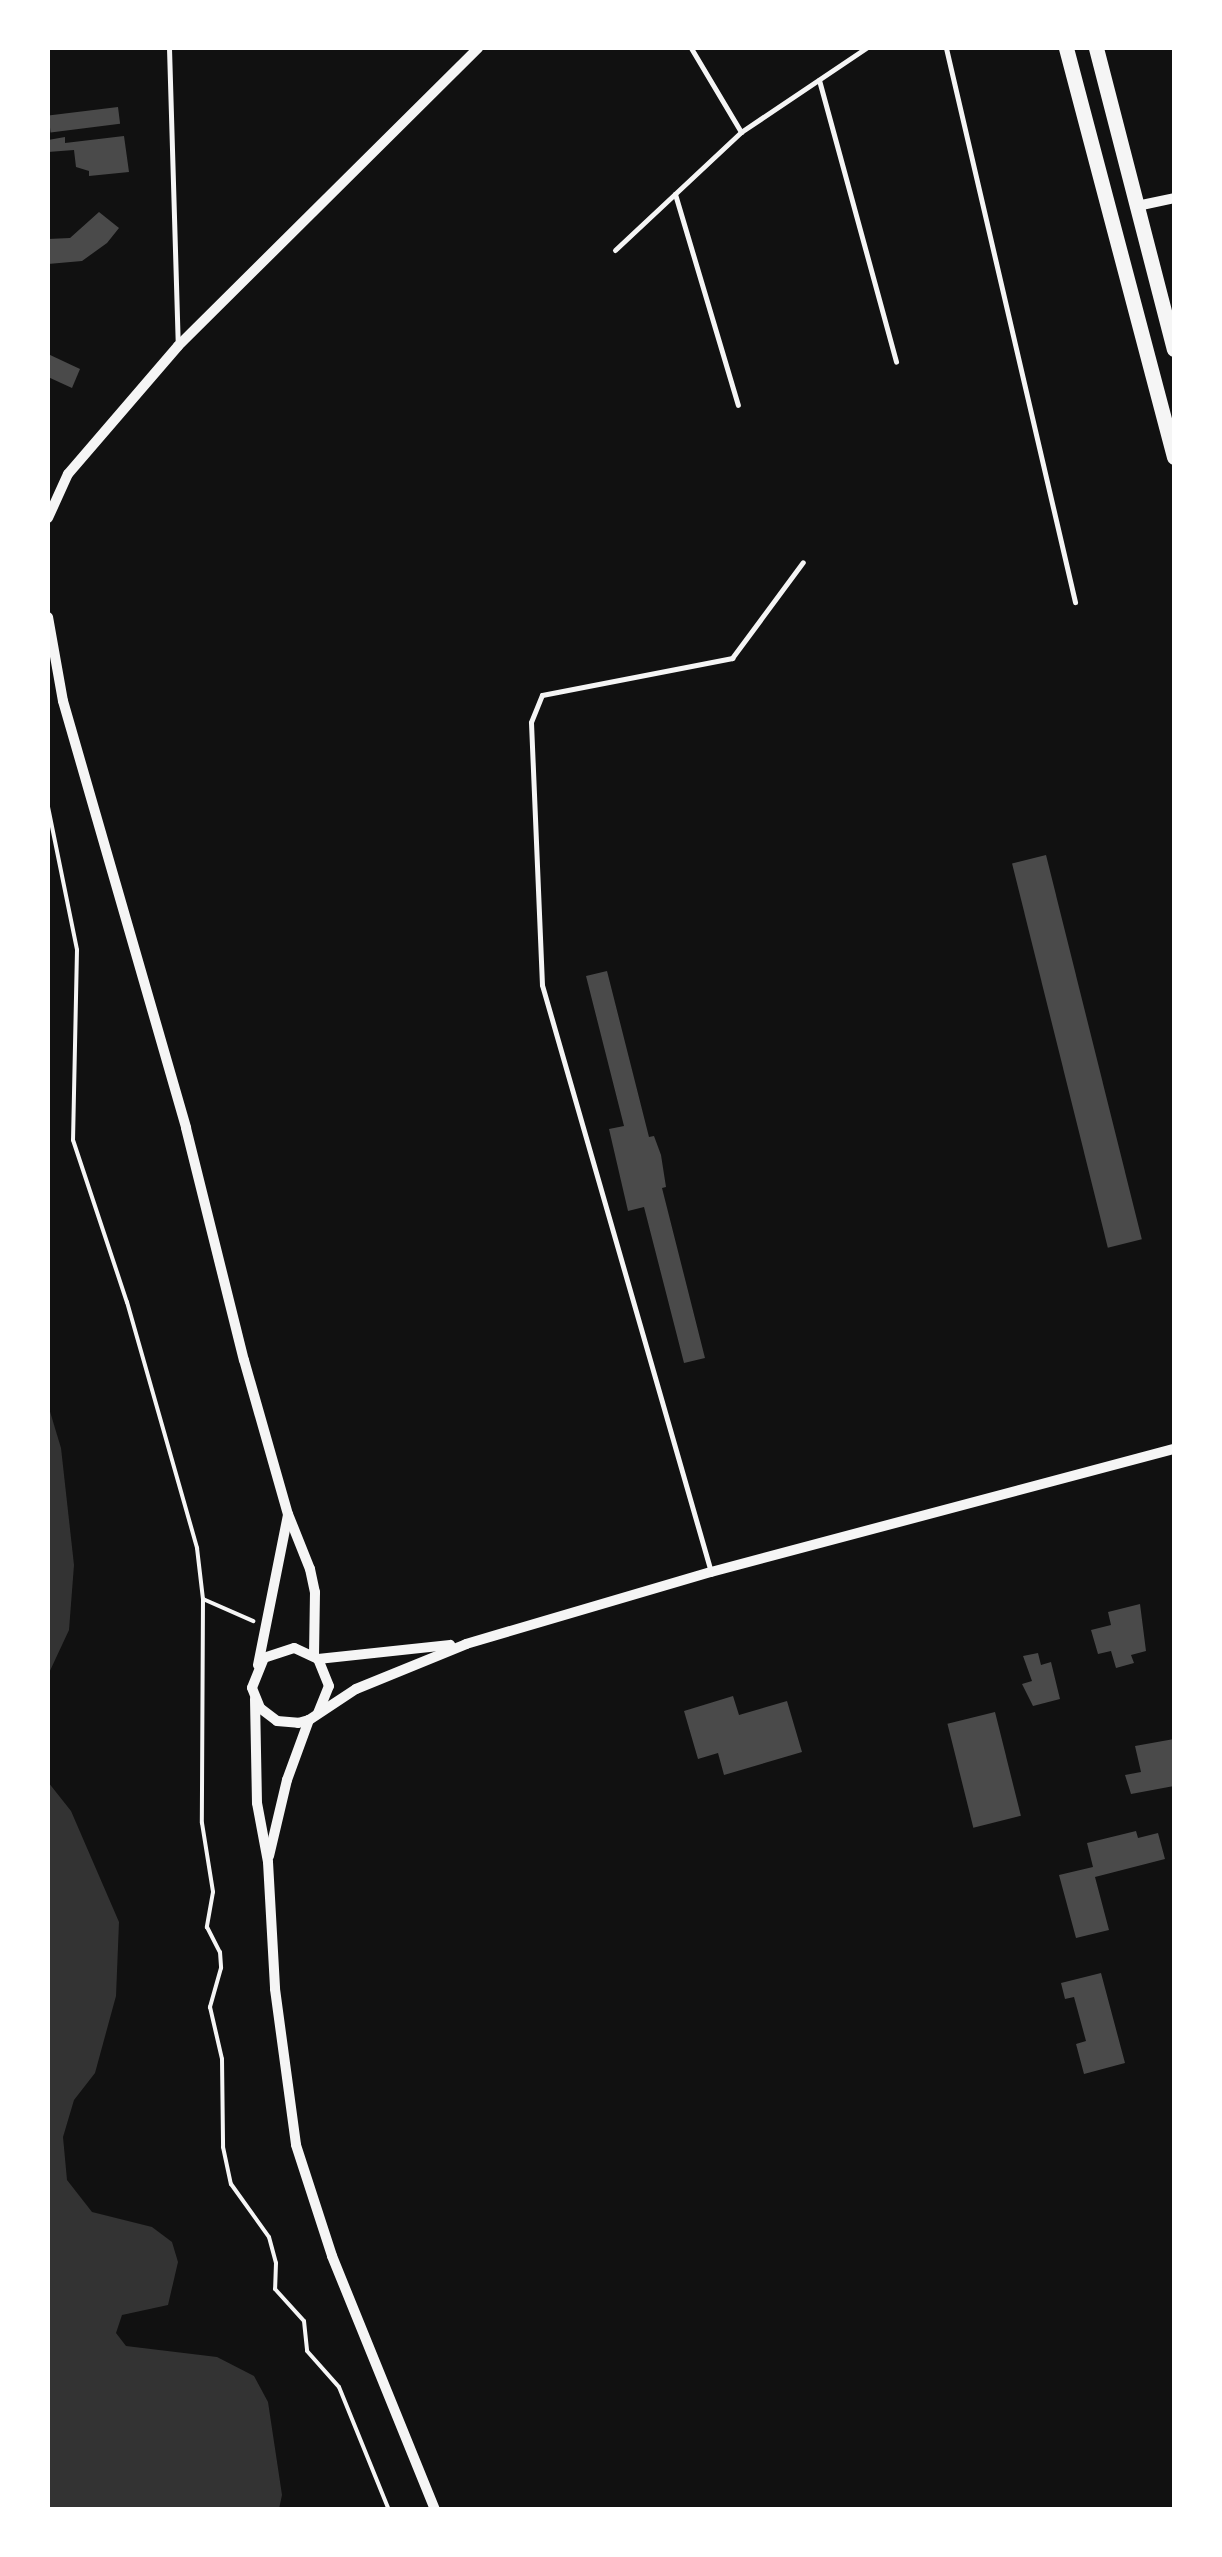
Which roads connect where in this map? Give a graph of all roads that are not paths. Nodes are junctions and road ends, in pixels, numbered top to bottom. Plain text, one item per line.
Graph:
1 (168, 48) edge
2 (478, 48) edge
3 (691, 48) edge
4 (866, 48) edge
5 (946, 48) edge
6 (1066, 48) edge
7 (1096, 48) edge
8 (818, 80) junction
9 (741, 132) junction
10 (675, 194) junction
11 (1174, 198) edge
12 (1137, 206) junction
13 (615, 250) dead end
14 (178, 346) junction
15 (1174, 350) edge
16 (896, 362) dead end
17 (738, 405) dead end
18 (1174, 456) edge
19 (48, 518) edge
20 (803, 562) dead end
21 (1075, 602) dead end
22 (48, 617) edge
23 (1174, 1449) edge
24 (288, 1514) junction
25 (712, 1572) junction
26 (466, 1644) junction
27 (316, 1658) junction
28 (257, 1667) junction
29 (255, 1699) junction
30 (313, 1716) junction
31 (268, 1862) junction
32 (435, 2510) edge

1 - 14 lane
2 - 14 street
3 - 9 lane
4 - 8 lane
5 - 21 lane
6 - 18 highway
7 - 12 highway
8 - 9 lane
8 - 16 lane
9 - 10 lane
10 - 13 lane
10 - 17 lane
11 - 12 street
12 - 15 highway
14 - 19 street
20 - 25 lane
22 - 24 street
23 - 25 street
24 - 27 street
24 - 28 street
25 - 26 street
26 - 27 street
26 - 30 street
27 - 28 street
27 - 30 street
28 - 29 street
29 - 30 street
29 - 31 street
30 - 31 street
31 - 32 street

